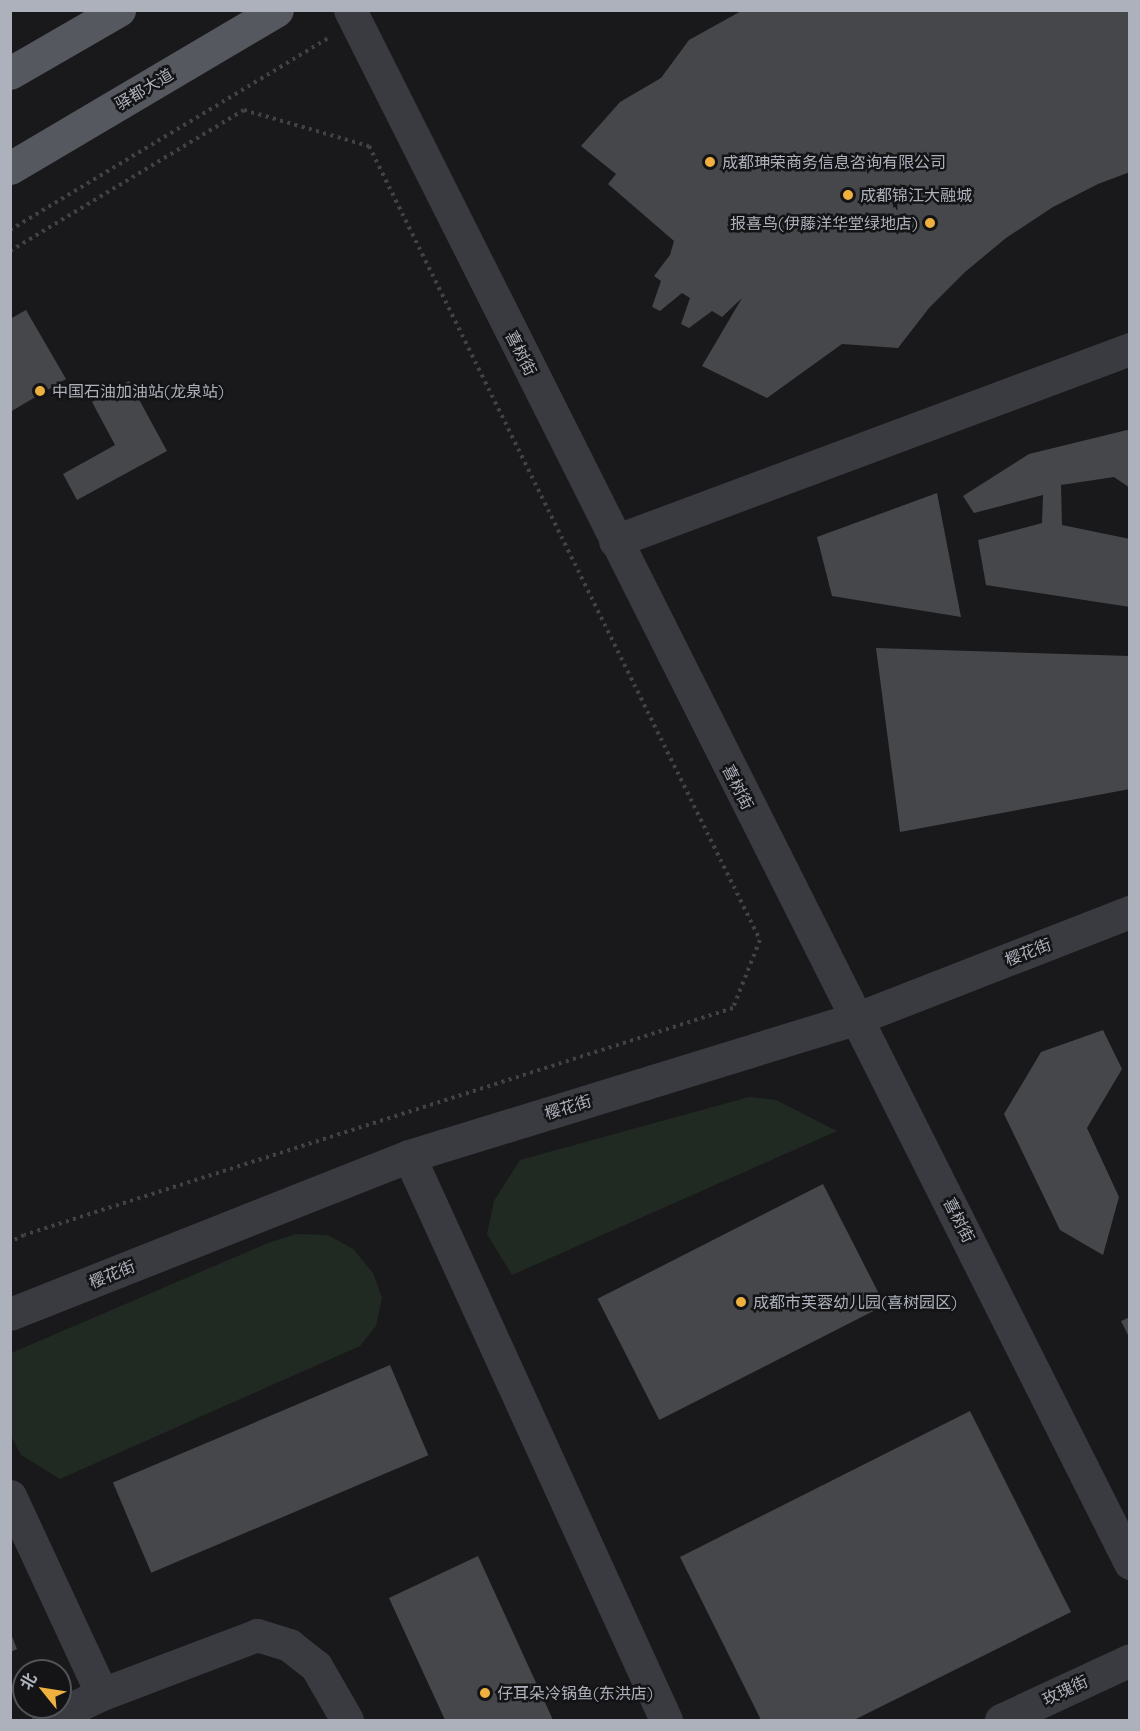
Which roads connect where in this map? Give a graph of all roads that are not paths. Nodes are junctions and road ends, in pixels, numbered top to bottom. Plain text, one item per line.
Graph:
1 (119, 10) edge
2 (277, 10) edge
3 (352, 16) edge
4 (10, 73) edge
5 (10, 168) edge
6 (1130, 349) edge
7 (615, 541) junction
8 (1130, 912) edge
9 (855, 1019) junction
10 (409, 1156) junction
11 (10, 1314) edge
12 (10, 1496) edge
13 (1130, 1563) edge
14 (1130, 1660) edge
15 (102, 1694) junction
16 (48, 1720) edge
17 (347, 1720) edge
18 (666, 1720) edge
19 (1001, 1720) edge

1 - 4 main road
2 - 5 main road, 驿都大道
3 - 7 street, 喜树街
6 - 7 street
7 - 9 street, 喜树街
8 - 9 street, 樱花街
9 - 10 street, 樱花街
9 - 13 street, 喜树街
10 - 11 street, 樱花街
10 - 18 street
12 - 15 street
14 - 19 street, 玫瑰街
15 - 16 street
15 - 17 street

